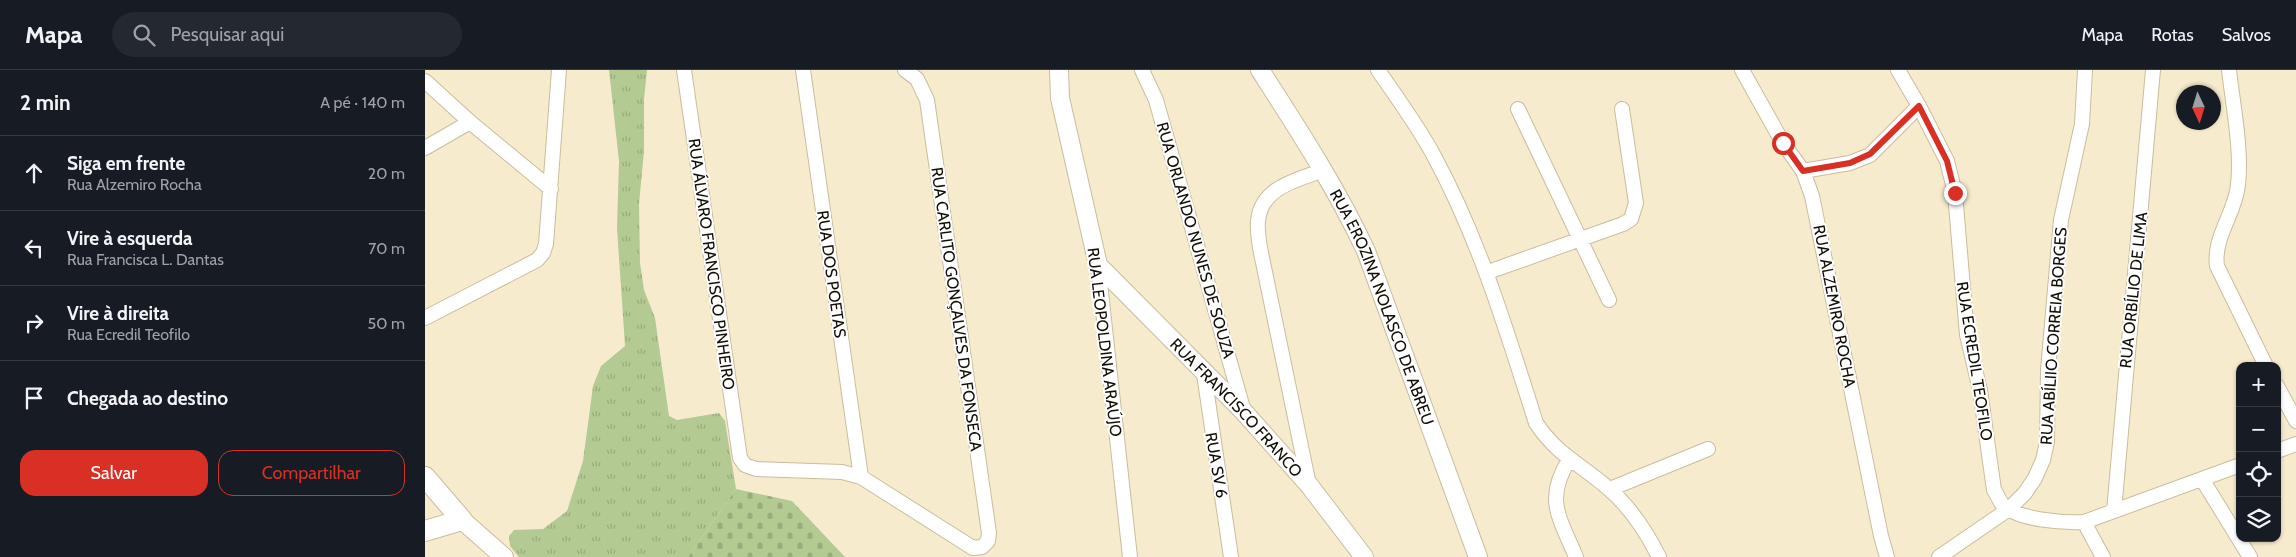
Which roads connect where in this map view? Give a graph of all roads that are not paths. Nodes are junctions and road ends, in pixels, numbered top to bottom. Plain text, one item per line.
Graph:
1 (559, 70) edge
2 (684, 70) edge
3 (803, 70) edge
4 (905, 70) edge
5 (1059, 70) edge
6 (1142, 70) edge
7 (1260, 70) edge
8 (1378, 70) edge
9 (1742, 70) edge
10 (1898, 70) edge
11 (2085, 70) edge
12 (2153, 70) edge
13 (2229, 70) edge
14 (425, 81) edge
15 (1919, 106) junction
16 (1518, 109) dead end
17 (1622, 109) dead end
18 (470, 122) junction
19 (425, 148) edge
20 (1324, 170) junction
21 (1803, 171) junction
22 (551, 189) junction
23 (1579, 239) junction
24 (1098, 265) junction
25 (1488, 272) junction
26 (1609, 300) dead end
27 (425, 318) edge
28 (2264, 362) edge
29 (1204, 374) junction
30 (2281, 393) edge
31 (1244, 412) junction
32 (2296, 420) edge
33 (2296, 444) edge
34 (1708, 450) dead end
35 (2281, 450) edge
36 (1569, 460) junction
37 (2236, 466) edge
38 (861, 477) junction
39 (425, 478) edge
40 (2202, 479) junction
41 (1309, 485) junction
42 (1610, 489) junction
43 (2009, 509) junction
44 (2114, 511) junction
45 (463, 520) junction
46 (2084, 522) junction
47 (425, 531) edge
48 (1960, 551) edge
49 (504, 557) edge
50 (1130, 557) edge
51 (1231, 557) edge
52 (1364, 557) edge
53 (1478, 557) edge
54 (1576, 557) edge
55 (1659, 557) edge
56 (1887, 557) edge
57 (1939, 557) edge
58 (2103, 557) edge
59 (2250, 557) edge

1 - 22 street
2 - 38 street, RUA ÁLVARO FRANCISCO PINHEIRO
3 - 38 street, RUA DOS POETAS
4 - 38 street, RUA CARLITO GONÇALVES DA FONSECA
5 - 24 street, RUA LEOPOLDINA ARAÚJO
6 - 31 street, RUA ORLANDO NUNES DE SOUZA
7 - 20 street, RUA EROZINA NOLASCO DE ABREU
8 - 25 street
9 - 21 street, RUA ALZEMIRO ROCHA
10 - 15 street, RUA ECREDIL TEOFILO
11 - 43 street, RUA ABÍLIIO CORREIA BORGES
12 - 44 street, RUA ORBÍLIO DE LIMA
13 - 28 street
14 - 18 street
15 - 21 street
15 - 43 street, RUA ECREDIL TEOFILO
16 - 23 street
17 - 23 street
18 - 19 street
18 - 22 street
20 - 41 street
20 - 53 street, RUA EROZINA NOLASCO DE ABREU
21 - 56 street, RUA ALZEMIRO ROCHA
22 - 27 street
23 - 25 street
23 - 26 street
24 - 29 street, RUA FRANCISCO FRANCO
24 - 50 street, RUA LEOPOLDINA ARAÚJO
25 - 36 street
29 - 31 street, RUA FRANCISCO FRANCO
29 - 51 street, RUA SV 6
30 - 32 street
31 - 41 street, RUA FRANCISCO FRANCO
33 - 35 street
34 - 42 street
36 - 42 street
36 - 54 street
37 - 40 street
39 - 45 main road
40 - 44 street
40 - 59 street
41 - 52 street, RUA FRANCISCO FRANCO
42 - 55 street
43 - 46 street
43 - 48 street, RUA ABÍLIIO CORREIA BORGES
44 - 46 street
45 - 47 main road
45 - 49 street
46 - 58 street
48 - 57 street, RUA ABÍLIIO CORREIA BORGES

